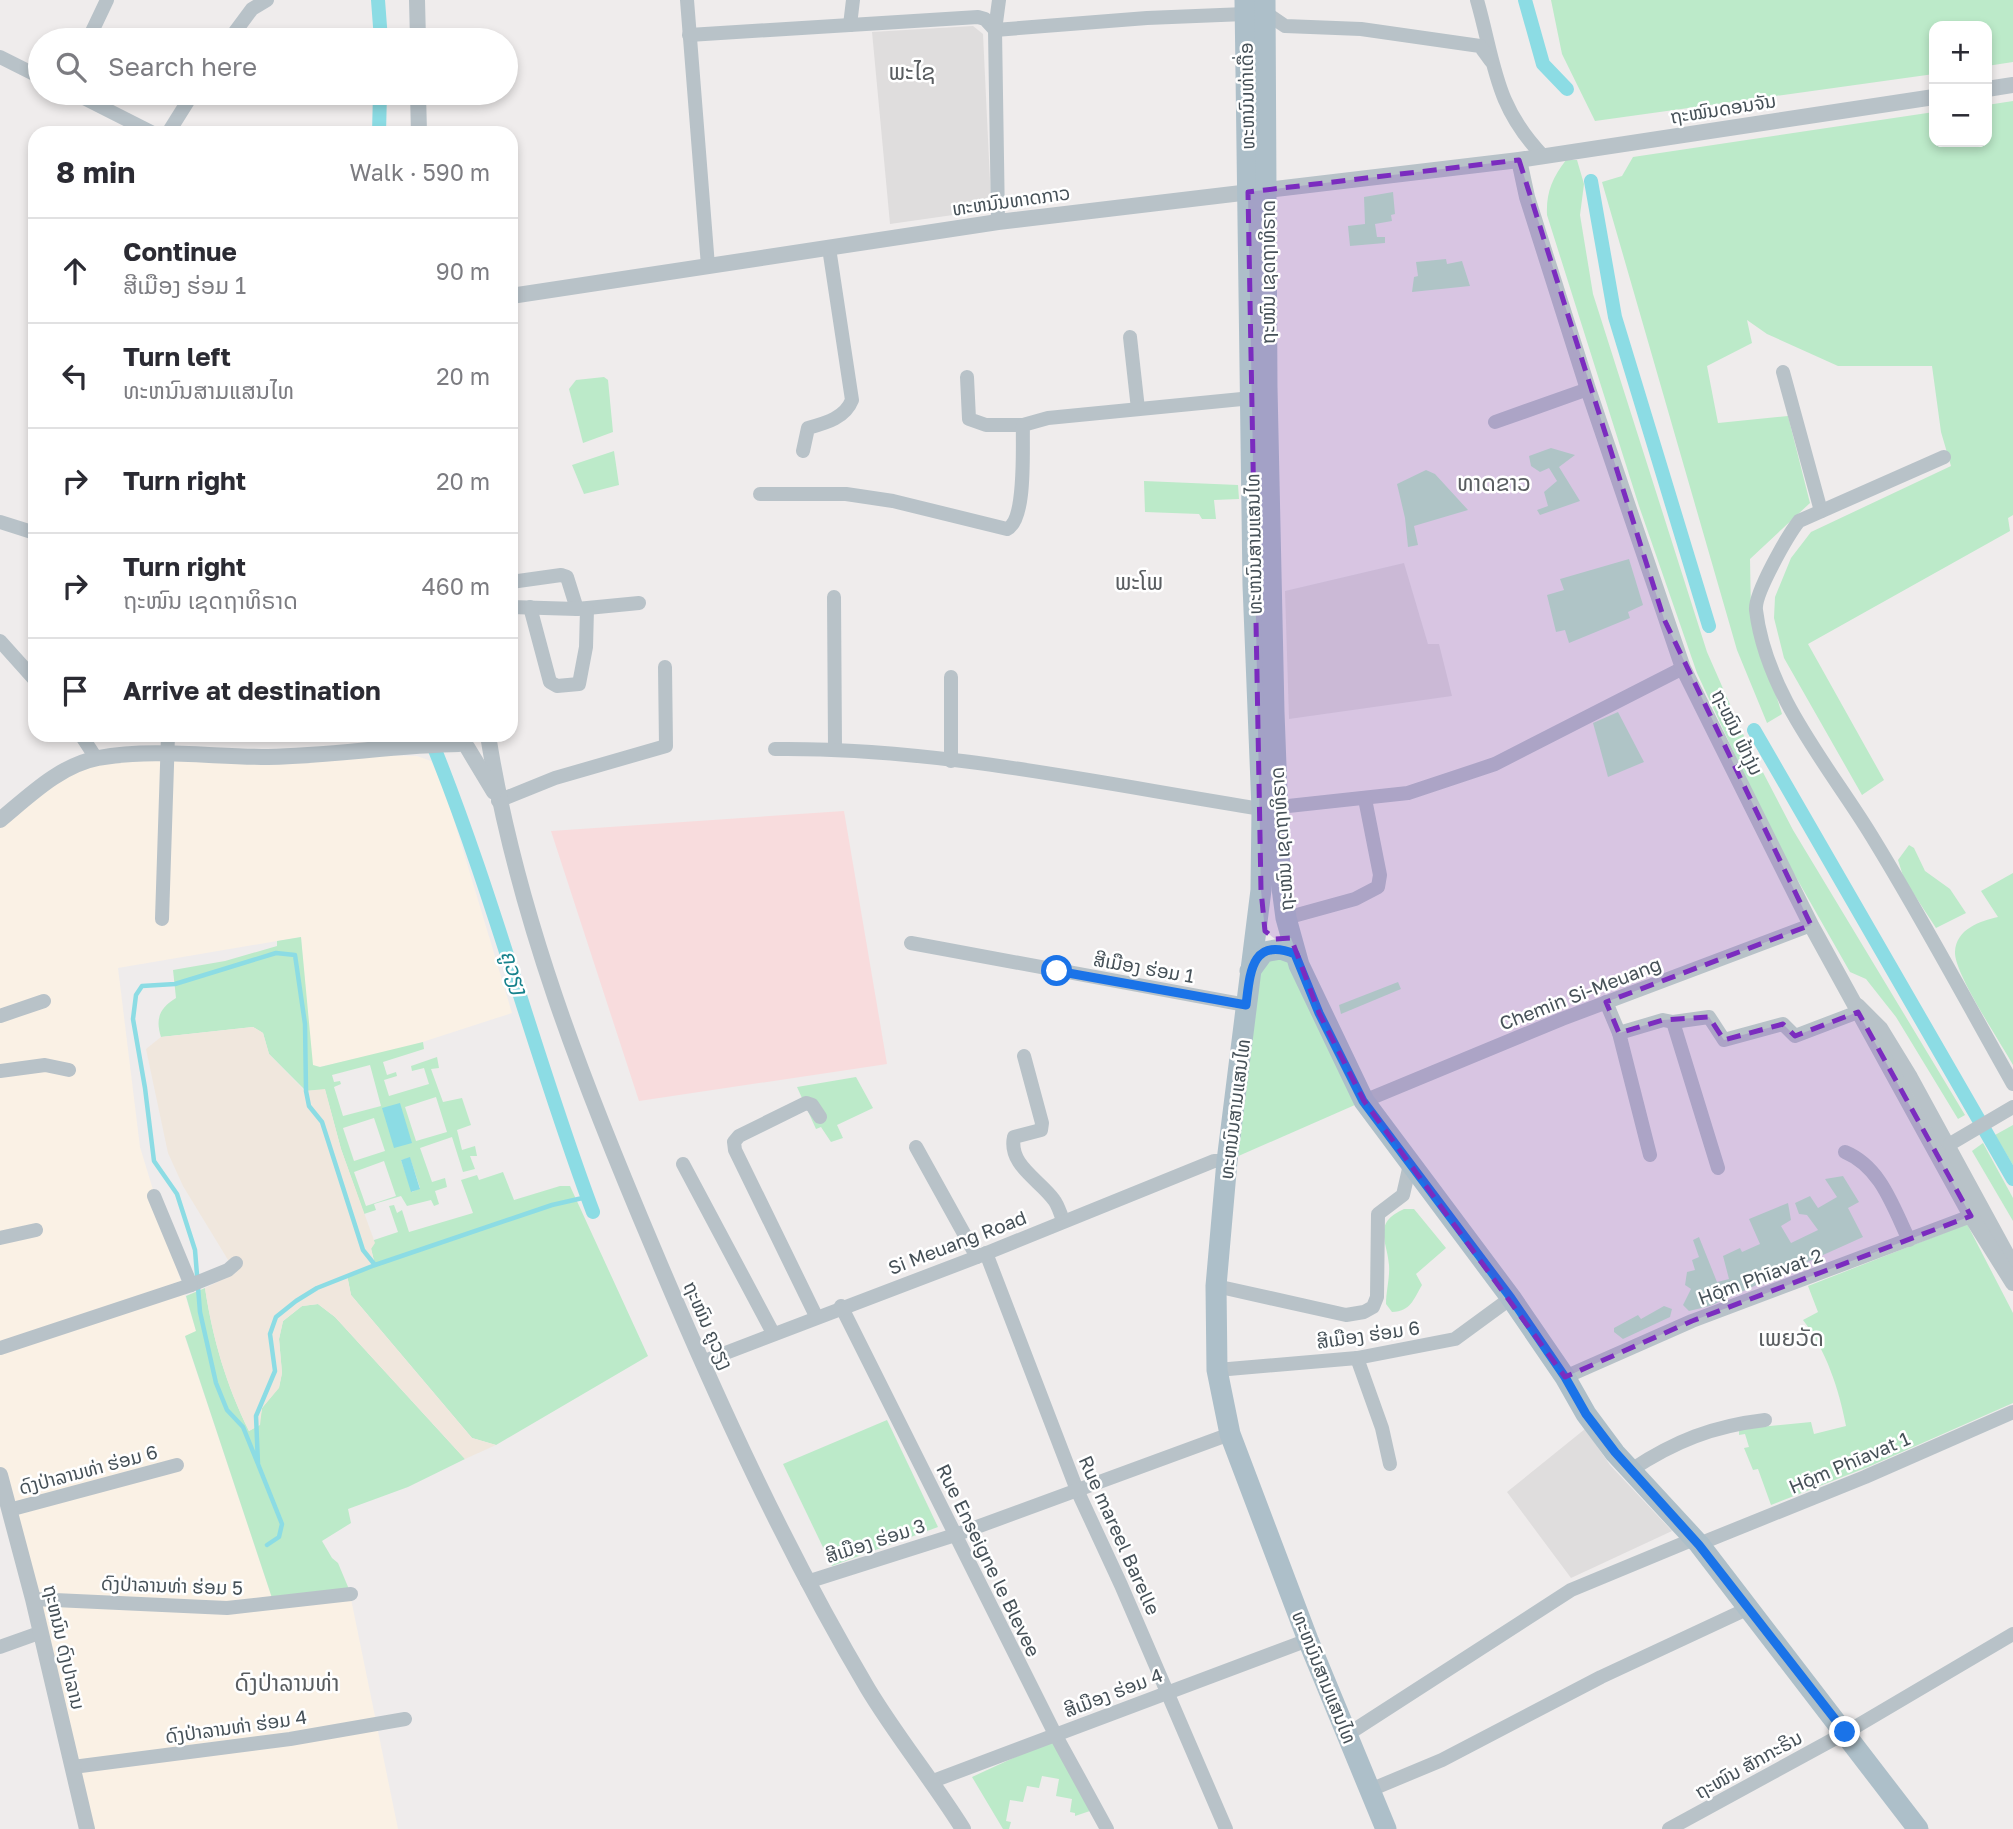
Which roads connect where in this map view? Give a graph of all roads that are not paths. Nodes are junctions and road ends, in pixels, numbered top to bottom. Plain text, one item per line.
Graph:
1 (107, 0) edge
2 (267, 0) edge
3 (417, 0) edge
4 (687, 0) edge
5 (853, 0) edge
6 (999, 0) edge
7 (1477, 0) edge
8 (1255, 7) edge
9 (850, 25) junction
10 (94, 28) edge
11 (238, 28) edge
12 (418, 28) edge
13 (995, 30) junction
14 (689, 35) junction
15 (0, 57) edge
16 (1491, 61) junction
17 (28, 71) edge
18 (2013, 85) edge
19 (1992, 88) edge
20 (1929, 98) edge
21 (98, 105) edge
22 (186, 105) edge
23 (418, 105) edge
24 (139, 126) edge
25 (172, 126) edge
26 (419, 126) edge
27 (1543, 156) junction
28 (1519, 160) junction
29 (1258, 191) junction
30 (998, 222) junction
31 (830, 248) junction
32 (708, 266) junction
33 (518, 295) edge
34 (1130, 337) dead end
35 (1783, 372) dead end
36 (967, 377) dead end
37 (1588, 389) junction
38 (1252, 398) junction
39 (1138, 409) junction
40 (1495, 422) dead end
41 (1023, 425) junction
42 (803, 451) dead end
43 (1944, 457) dead end
44 (760, 494) dead end
45 (1821, 511) junction
46 (0, 522) edge
47 (28, 531) edge
48 (518, 581) edge
49 (834, 597) dead end
50 (639, 603) dead end
51 (518, 607) edge
52 (530, 607) junction
53 (582, 609) junction
54 (0, 641) edge
55 (665, 667) dead end
56 (1683, 668) junction
57 (28, 672) edge
58 (951, 677) dead end
59 (86, 742) edge
60 (169, 742) edge
61 (442, 742) edge
62 (453, 742) edge
63 (462, 742) edge
64 (483, 742) edge
65 (489, 742) edge
66 (835, 748) junction
67 (775, 749) dead end
68 (169, 753) junction
69 (96, 758) junction
70 (951, 761) junction
71 (1365, 799) junction
72 (498, 801) junction
73 (1270, 808) junction
74 (0, 820) edge
75 (1261, 890) junction
76 (1286, 918) junction
77 (162, 919) dead end
78 (1811, 925) junction
79 (911, 943) dead end
80 (1295, 954) junction
81 (1250, 971) junction
82 (1850, 996) junction
83 (44, 1001) dead end
84 (1606, 1002) junction
85 (1246, 1005) junction
86 (1858, 1012) junction
87 (0, 1016) edge
88 (1674, 1022) junction
89 (1619, 1033) junction
90 (1024, 1056) dead end
91 (69, 1070) dead end
92 (0, 1071) edge
93 (2013, 1084) edge
94 (1363, 1101) junction
95 (2013, 1107) edge
96 (820, 1117) dead end
97 (1957, 1141) junction
98 (916, 1147) dead end
99 (1845, 1153) dead end
100 (1650, 1155) dead end
101 (1411, 1160) junction
102 (1227, 1161) junction
103 (683, 1164) dead end
104 (1718, 1168) dead end
105 (154, 1196) dead end
106 (1970, 1216) junction
107 (1063, 1220) junction
108 (36, 1230) dead end
109 (0, 1238) edge
110 (1909, 1240) junction
111 (981, 1255) junction
112 (236, 1263) dead end
113 (2013, 1264) edge
114 (2013, 1283) edge
115 (1216, 1286) junction
116 (184, 1287) junction
117 (1511, 1298) junction
118 (841, 1306) junction
119 (816, 1316) junction
120 (774, 1333) junction
121 (0, 1348) edge
122 (1357, 1357) junction
123 (702, 1362) junction
124 (1217, 1370) junction
125 (1565, 1377) junction
126 (2013, 1412) edge
127 (1765, 1420) dead end
128 (1230, 1434) junction
129 (1390, 1464) dead end
130 (177, 1465) dead end
131 (1632, 1470) junction
132 (0, 1475) edge
133 (1077, 1490) junction
134 (9, 1510) junction
135 (955, 1535) junction
136 (1696, 1542) junction
137 (807, 1582) junction
138 (351, 1594) dead end
139 (33, 1599) junction
140 (1749, 1608) junction
141 (40, 1633) junction
142 (2013, 1634) edge
143 (1308, 1640) junction
144 (0, 1647) edge
145 (1168, 1692) junction
146 (405, 1719) dead end
147 (1845, 1732) junction
148 (1055, 1734) junction
149 (1348, 1734) junction
150 (72, 1767) junction
151 (933, 1782) junction
152 (1370, 1790) junction
153 (87, 1829) edge
154 (962, 1829) edge
155 (1107, 1829) edge
156 (1226, 1829) edge
157 (1386, 1829) edge
158 (1669, 1829) edge
159 (1918, 1829) edge

1 - 10 street
2 - 11 street
3 - 12 street
4 - 14 street
5 - 9 street
6 - 13 street
7 - 16 street
8 - 13 street
8 - 16 street
8 - 29 main road, ທະຫນົນທ່າເດື່ອ
9 - 13 street
9 - 14 street
13 - 30 street
14 - 32 street
15 - 17 street
16 - 27 street
18 - 19 street
20 - 27 street, ຖະໝົນດອນຈັນ
21 - 24 street
22 - 25 street
23 - 26 street
27 - 28 street, ຖະໝົນດອນຈັນ
28 - 29 street, ທະຫນົນທາດກາວ
28 - 37 street, ຖະໝົນ ຟ້າງຸ່ມ
29 - 30 street, ທະຫນົນທາດກາວ
29 - 38 main road, ທະຫນົນສາມແສນໄທ
29 - 73 main road, ຖະໜົນ ເຊດຖາທິຣາດ
30 - 31 street, ທະຫນົນທາດກາວ
31 - 32 street, ທະຫນົນທາດກາວ
31 - 42 street
32 - 33 street, ທະຫນົນທາດກາວ
34 - 39 street
35 - 45 street
36 - 41 street
37 - 40 street
37 - 56 street, ຖະໝົນ ຟ້າງຸ່ມ
38 - 39 street
38 - 73 main road, ທະຫນົນສາມແສນໄທ
39 - 41 street
41 - 44 street
43 - 45 street
45 - 93 street
46 - 47 street
48 - 53 street
49 - 66 street
50 - 53 street
51 - 52 street
52 - 53 street
52 - 53 street
54 - 57 street
55 - 72 street
56 - 71 street
56 - 78 street, ຖະໝົນ ຟ້າງຸ່ມ
58 - 70 street
59 - 69 street
60 - 68 street
61 - 68 street
62 - 72 street, ຖະໜົນ ຄູວຽງ
63 - 64 street
65 - 72 street, ຖະໜົນ ຄູວຽງ
66 - 67 street
66 - 70 street
68 - 69 street
68 - 77 street
69 - 74 street
70 - 73 street
71 - 73 street
71 - 76 street
72 - 123 street, ຖະໜົນ ຄູວຽງ
73 - 75 main road, ທະຫນົນສາມແສນໄທ
73 - 76 main road, ຖະໜົນ ເຊດຖາທິຣາດ
75 - 76 main road
75 - 81 main road, ທະຫນົນສາມແສນໄທ
76 - 80 main road, ຖະໜົນ ເຊດຖາທິຣາດ
78 - 82 street, ຖະໝົນ ຟ້າງຸ່ມ
78 - 84 street, Chemin Si-Meuang
79 - 85 street, ສີເມືອງ ຮ່ອມ 1
80 - 81 main road
80 - 94 main road, ຖະໜົນ ເຊດຖາທິຣາດ
81 - 85 main road, ທະຫນົນສາມແສນໄທ
82 - 86 street, ຖະໝົນ ຟ້າງຸ່ມ
82 - 97 street
83 - 87 street
84 - 89 street
84 - 94 street, Chemin Si-Meuang
85 - 102 main road, ທະຫນົນສາມແສນໄທ
86 - 88 street
86 - 106 street, ຖະໝົນ ຟ້າງຸ່ມ
88 - 89 street
88 - 104 street
89 - 100 street
90 - 107 street
91 - 92 street
94 - 101 main road, ຖະໜົນ ເຊດຖາທິຣາດ
95 - 97 street
96 - 119 street
97 - 113 street
98 - 111 street, Rue mareel Barelle
99 - 110 street
101 - 115 street
101 - 117 main road, ຖະໜົນ ເຊດຖາທິຣາດ
102 - 107 street, Si Meuang Road
102 - 115 main road, ທະຫນົນສາມແສນໄທ
103 - 120 street
105 - 116 street
106 - 110 street, Hǭm Phīavat 2
106 - 114 street, ຖະໝົນ ຟ້າງຸ່ມ
107 - 111 street, Si Meuang Road
108 - 109 street
110 - 125 street, Hǭm Phīavat 2
111 - 118 street, Si Meuang Road
111 - 133 street, Rue mareel Barelle
112 - 116 street
115 - 124 main road, ທະຫນົນສາມແສນໄທ
116 - 121 street
117 - 122 street, ສີເມືອງ ຮ່ອມ 6
117 - 125 main road, ຖະໜົນ ເຊດຖາທິຣາດ
118 - 119 street, Si Meuang Road
118 - 135 street, Rue Enseigne le Blevee
119 - 120 street, Si Meuang Road
120 - 123 street, Si Meuang Road
122 - 124 street, ສີເມືອງ ຮ່ອມ 6
122 - 129 street
123 - 137 street, ຖະໜົນ ຄູວຽງ
124 - 128 main road, ທະຫນົນສາມແສນໄທ
125 - 131 main road, ຖະໜົນ ເຊດຖາທິຣາດ
126 - 136 street, Hǭm Phīavat 1
127 - 131 street
128 - 133 street, ສີເມືອງ ຮ່ອມ 3
128 - 143 main road, ທະຫນົນສາມແສນໄທ
130 - 134 street, ດົງປ່າລານທ່າ ຮ່ອມ 6
131 - 136 main road, ຖະໜົນ ເຊດຖາທິຣາດ
132 - 134 street, ຖະຫນົນ ດົງປາລານ
133 - 135 street, ສີເມືອງ ຮ່ອມ 3
133 - 145 street, Rue mareel Barelle
134 - 139 street, ຖະຫນົນ ດົງປາລານ
135 - 137 street, ສີເມືອງ ຮ່ອມ 3
135 - 148 street, Rue Enseigne le Blevee
136 - 140 main road, ຖະໜົນ ເຊດຖາທິຣາດ
136 - 149 street, Hǭm Phīavat 1
137 - 151 street, ຖະໜົນ ຄູວຽງ
138 - 139 street, ດົງປ່າລານທ່າ ຮ່ອມ 5
139 - 141 street, ຖະຫນົນ ດົງປາລານ
140 - 147 main road, ຖະໜົນ ເຊດຖາທິຣາດ
140 - 152 street
141 - 144 street
141 - 150 street, ຖະຫນົນ ດົງປາລານ
142 - 147 street, ຖະໜົນ ສັກກະຣິນ
143 - 145 street, ສີເມືອງ ຮ່ອມ 4
143 - 149 main road, ທະຫນົນສາມແສນໄທ
145 - 148 street, ສີເມືອງ ຮ່ອມ 4
145 - 156 street, Rue mareel Barelle
146 - 150 street, ດົງປ່າລານທ່າ ຮ່ອມ 4
147 - 158 street, ຖະໜົນ ສັກກະຣິນ
147 - 159 main road, ຖະໜົນ ເຊດຖາທິຣາດ
148 - 151 street, ສີເມືອງ ຮ່ອມ 4
148 - 155 street, Rue Enseigne le Blevee
149 - 152 main road, ທະຫນົນສາມແສນໄທ
150 - 153 street, ຖະຫນົນ ດົງປາລານ
151 - 154 street, ຖະໜົນ ຄູວຽງ
152 - 157 main road, ທະຫນົນສາມແສນໄທ

